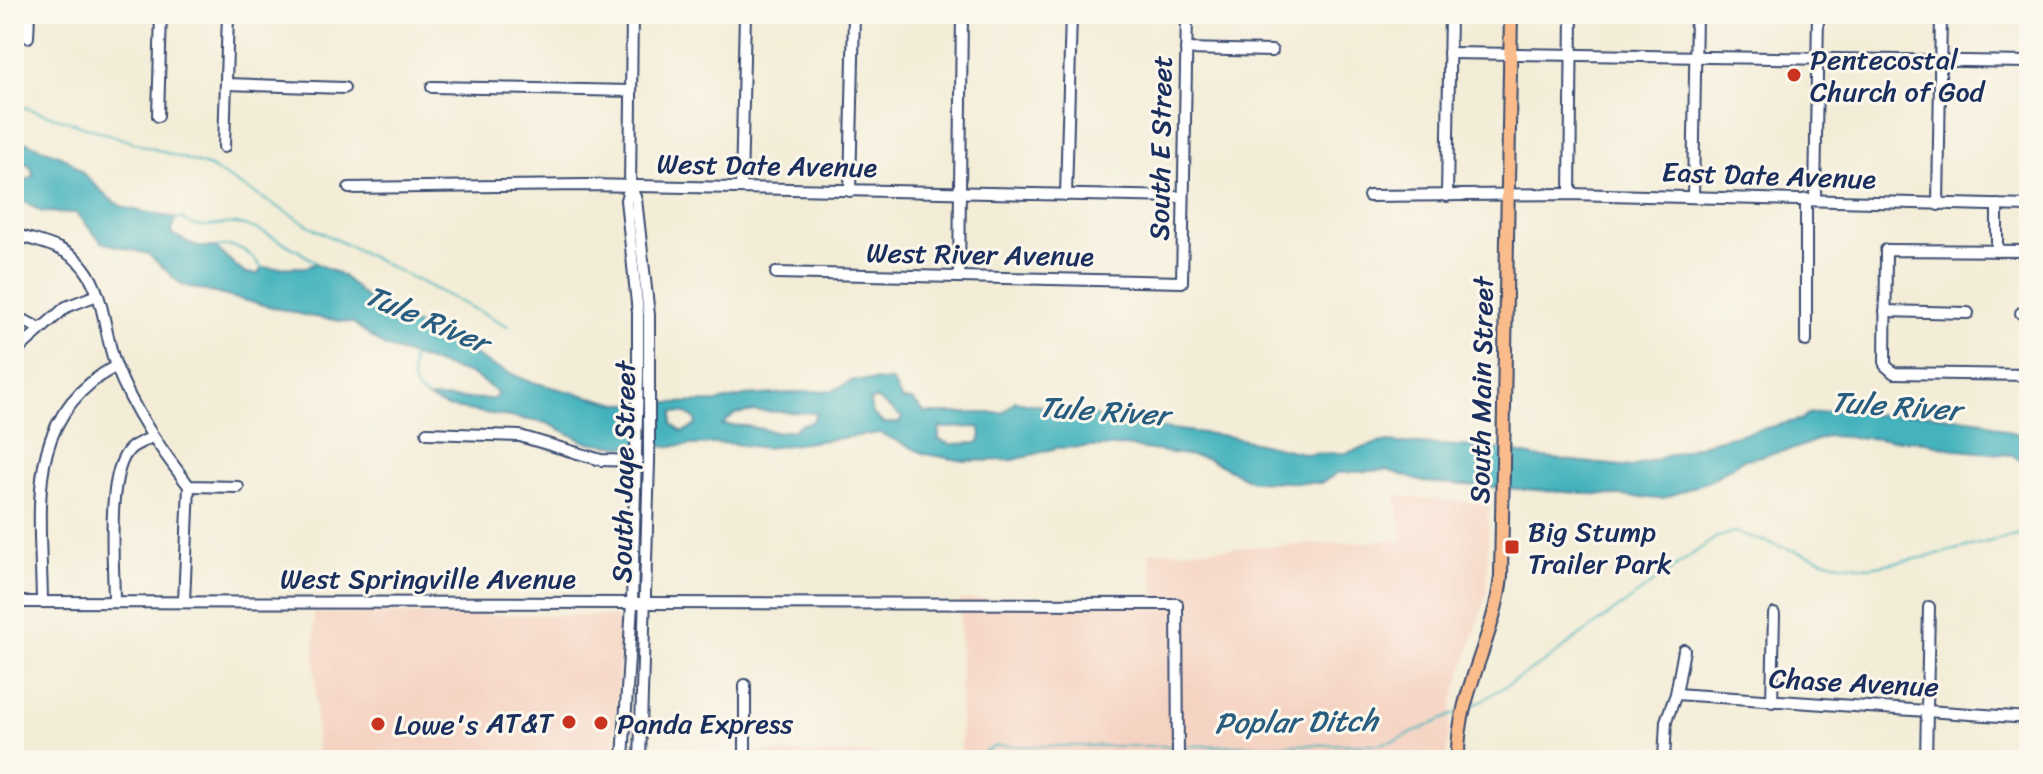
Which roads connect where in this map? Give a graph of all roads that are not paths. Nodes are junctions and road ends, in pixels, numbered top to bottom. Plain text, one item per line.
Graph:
1 (29, 14) edge
2 (161, 14) edge
3 (228, 14) edge
4 (632, 14) edge
5 (745, 14) edge
6 (854, 14) edge
7 (962, 14) edge
8 (1071, 14) edge
9 (1187, 14) edge
10 (1450, 14) edge
11 (1511, 14) edge
12 (1572, 14) edge
13 (1696, 14) edge
14 (1818, 14) edge
15 (1941, 14) edge
16 (28, 37) dead end
17 (1186, 49) junction
18 (1272, 51) dead end
19 (1449, 53) junction
20 (1510, 53) junction
21 (1572, 53) junction
22 (1696, 56) junction
23 (1818, 58) junction
24 (1941, 60) junction
25 (2029, 62) edge
26 (226, 84) junction
27 (432, 87) dead end
28 (344, 88) dead end
29 (631, 91) junction
30 (158, 116) dead end
31 (224, 147) dead end
32 (630, 186) junction
33 (349, 188) dead end
34 (741, 188) junction
35 (850, 191) junction
36 (960, 194) junction
37 (1508, 194) junction
38 (1570, 194) junction
39 (1066, 195) junction
40 (1369, 196) dead end
41 (1447, 196) junction
42 (1183, 197) junction
43 (1693, 197) junction
44 (1811, 199) junction
45 (1938, 205) junction
46 (1997, 205) junction
47 (2029, 206) edge
48 (14, 234) edge
49 (1997, 251) junction
50 (2029, 251) edge
51 (776, 273) dead end
52 (959, 277) junction
53 (1182, 282) joint
54 (97, 295) junction
55 (1885, 311) junction
56 (1968, 313) dead end
57 (14, 315) edge
58 (40, 329) junction
59 (1806, 341) dead end
60 (14, 353) edge
61 (116, 366) junction
62 (2029, 375) edge
63 (427, 433) dead end
64 (152, 437) junction
65 (641, 460) junction
66 (189, 486) junction
67 (238, 487) dead end
68 (14, 602) edge
69 (42, 602) junction
70 (114, 602) junction
71 (184, 602) junction
72 (632, 603) junction
73 (644, 603) junction
74 (1929, 607) dead end
75 (1774, 614) dead end
76 (1684, 650) dead end
77 (745, 685) dead end
78 (1676, 694) junction
79 (1772, 702) junction
80 (1927, 710) junction
81 (2029, 718) edge
82 (623, 760) edge
83 (640, 760) edge
84 (745, 760) edge
85 (1178, 760) edge
86 (1458, 760) edge
87 (1664, 760) edge
88 (1926, 760) edge

1 - 16 street
2 - 30 street
3 - 26 street
4 - 29 street, South Jaye Street
5 - 34 street
6 - 35 street
7 - 36 street
8 - 39 street
9 - 17 street, South E Street
10 - 19 street
11 - 20 main road, South Main Street
12 - 21 street
13 - 22 street
14 - 23 street
15 - 24 street
17 - 18 street
17 - 42 street, South E Street
19 - 20 street
19 - 41 street
20 - 21 street
20 - 37 main road, South Main Street
21 - 22 street
21 - 38 street
22 - 23 street
22 - 43 street
23 - 24 street
23 - 44 street
24 - 25 street
24 - 45 street
26 - 28 street
26 - 31 street
27 - 29 street
29 - 32 street, South Jaye Street
32 - 33 street, West Date Avenue
32 - 34 street, West Date Avenue
32 - 65 street, South Jaye Street
34 - 35 street, West Date Avenue
35 - 36 street, West Date Avenue
36 - 39 street, West Date Avenue
36 - 52 street
37 - 38 street, East Date Avenue
37 - 41 street
37 - 86 main road, South Main Street
38 - 43 street, East Date Avenue
39 - 42 street, West Date Avenue
40 - 41 street
42 - 53 street, South E Street
43 - 44 street, East Date Avenue
44 - 45 street, East Date Avenue
44 - 59 street
45 - 46 street, East Date Avenue
46 - 47 street, East Date Avenue
46 - 49 street
48 - 54 street
49 - 50 street
49 - 55 street
51 - 52 street, West River Avenue
52 - 53 street, West River Avenue
54 - 58 street
54 - 61 street
55 - 56 street
55 - 62 street
57 - 58 street
58 - 60 street
61 - 64 street
61 - 69 street
63 - 65 street
64 - 66 street
64 - 70 street
65 - 72 street, South Jaye Street
65 - 73 street, South Jaye Street
66 - 67 street
66 - 71 street
68 - 69 street, West Springville Avenue
69 - 70 street, West Springville Avenue
70 - 71 street, West Springville Avenue
71 - 72 street, West Springville Avenue
72 - 73 street, West Springville Avenue
72 - 82 street, South Jaye Street
73 - 83 street, South Jaye Street
73 - 85 street, West Springville Avenue
74 - 80 street
75 - 79 street
76 - 78 street
77 - 84 street
78 - 79 street, Chase Avenue
78 - 87 street
79 - 80 street, Chase Avenue
80 - 81 street, Chase Avenue
80 - 88 street

